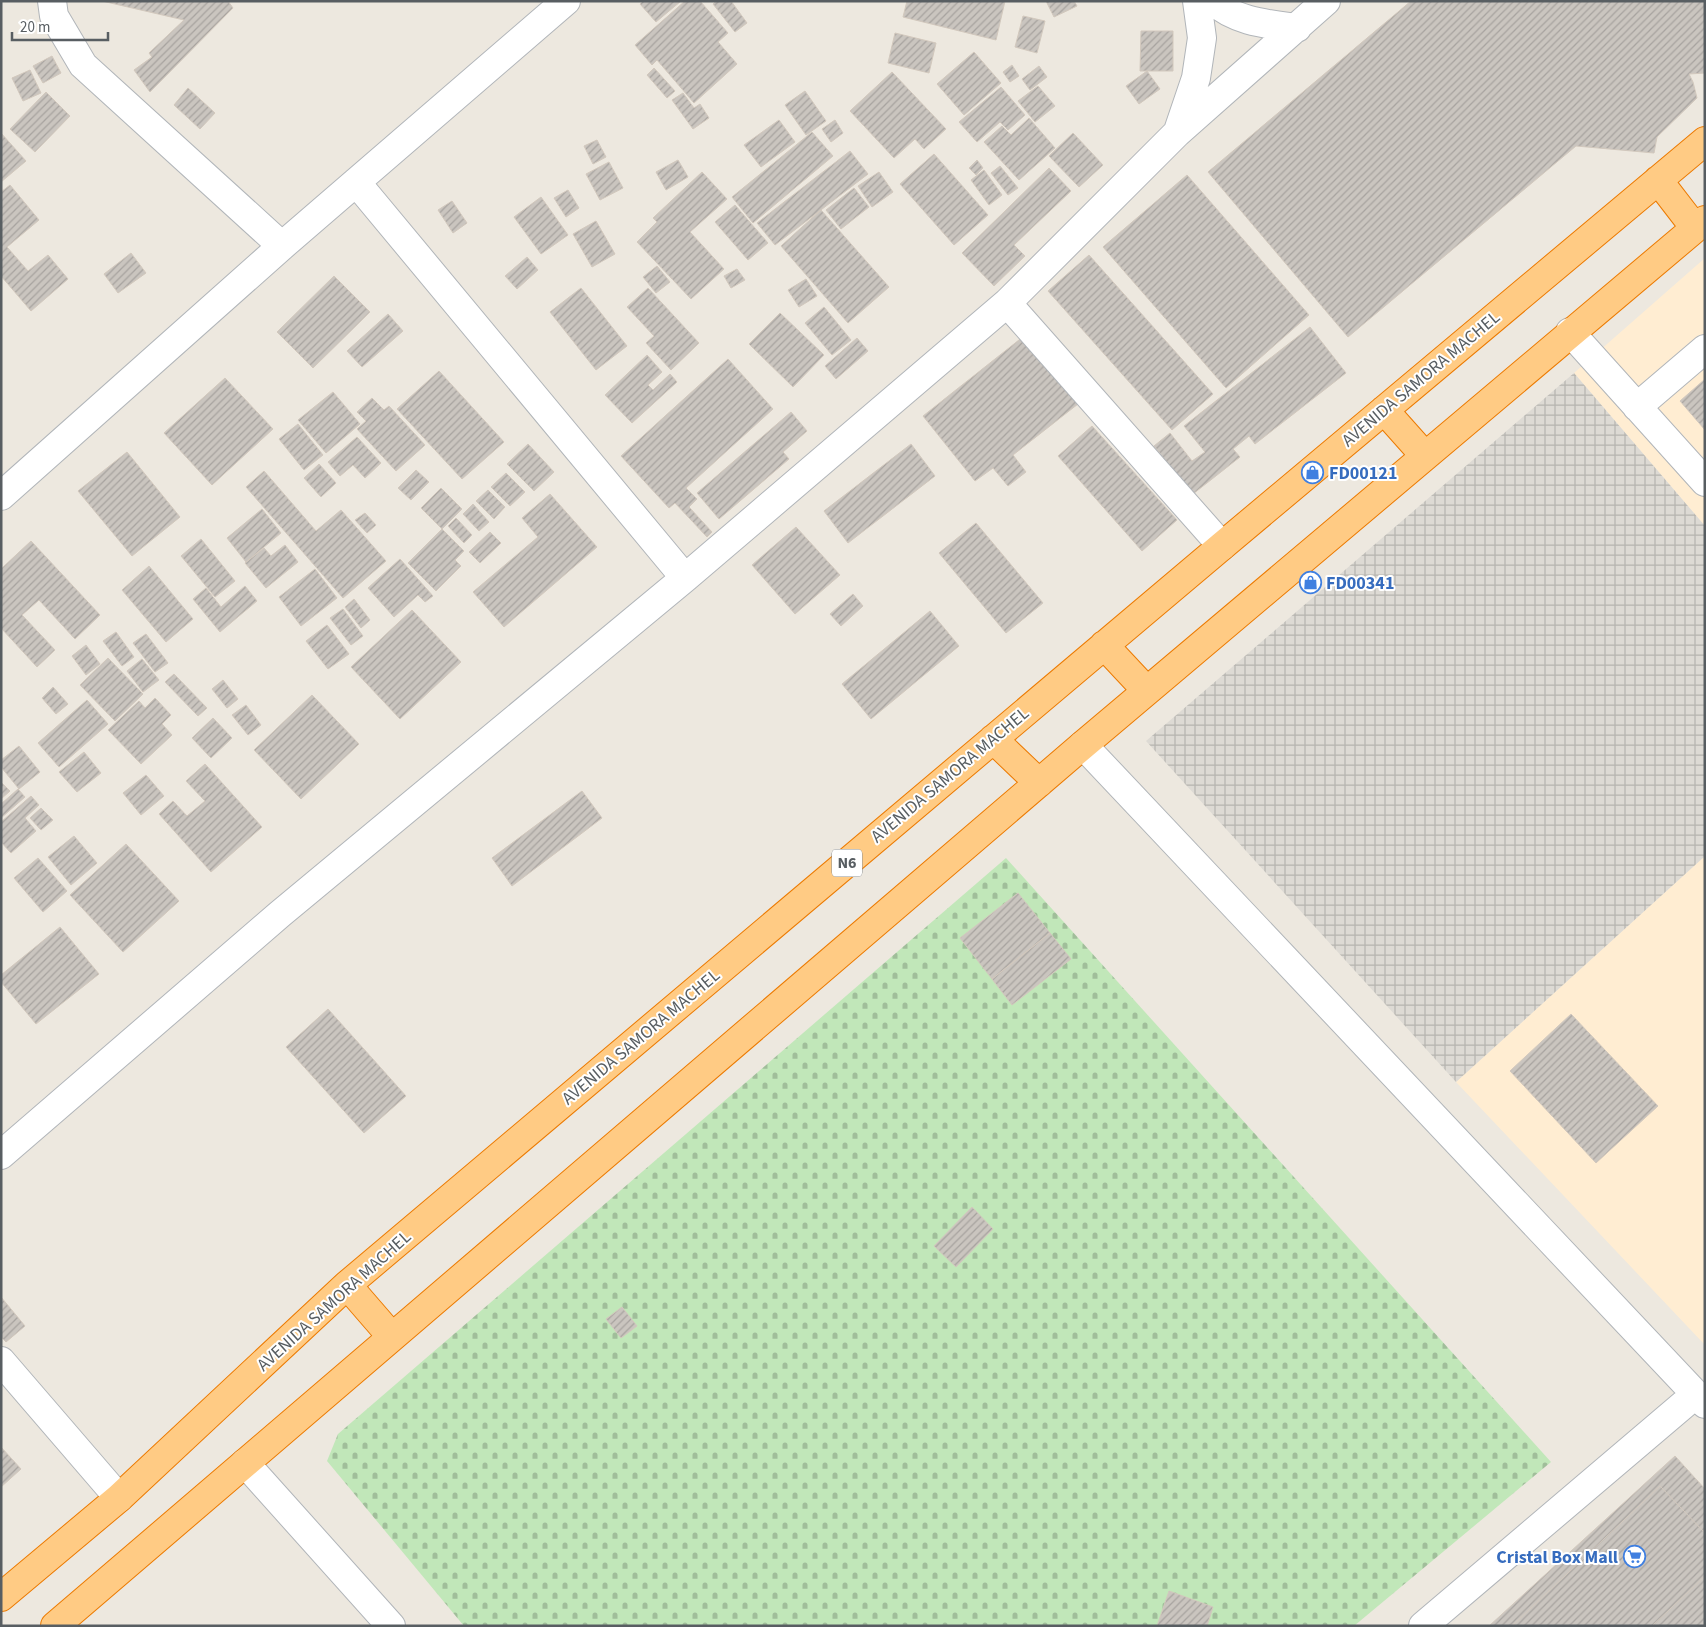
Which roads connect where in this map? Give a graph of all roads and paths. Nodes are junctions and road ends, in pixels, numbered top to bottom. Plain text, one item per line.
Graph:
1 (52, 1) edge
2 (566, 1) edge
3 (1197, 1) edge
4 (1213, 1) edge
5 (1326, 1) edge
6 (1297, 28) junction
7 (1177, 133) junction
8 (1705, 142) edge
9 (1658, 180) junction
10 (356, 182) junction
11 (1700, 224) edge
12 (282, 246) junction
13 (1006, 303) junction
14 (1570, 332) junction
15 (1705, 349) edge
16 (1637, 407) junction
17 (1384, 410) junction
18 (1425, 456) junction
19 (1705, 482) edge
20 (1, 496) edge
21 (1222, 546) junction
22 (685, 578) junction
23 (1104, 645) junction
24 (1147, 691) junction
25 (993, 739) junction
26 (1083, 745) junction
27 (1039, 783) junction
28 (1, 1155) edge
29 (347, 1285) junction
30 (392, 1337) junction
31 (1, 1361) edge
32 (1700, 1399) edge
33 (245, 1463) junction
34 (119, 1498) junction
35 (1, 1598) edge
36 (54, 1626) edge
37 (391, 1626) edge
38 (1423, 1626) edge

1 - 12 street
2 - 10 street
3 - 7 street
4 - 6 street
5 - 6 street
6 - 7 street
7 - 13 street
8 - 9 highway, AVENIDA SAMORA MACHEL / N6
9 - 11 highway
9 - 17 highway, AVENIDA SAMORA MACHEL / N6
10 - 12 street
10 - 22 street
11 - 14 highway
12 - 20 street
13 - 21 street
13 - 22 street
14 - 16 street
14 - 18 highway
15 - 16 street
16 - 19 street
17 - 18 highway
17 - 21 highway, AVENIDA SAMORA MACHEL / N6
18 - 24 highway
21 - 23 highway, AVENIDA SAMORA MACHEL / N6
22 - 28 street
23 - 24 highway
23 - 25 highway, AVENIDA SAMORA MACHEL / N6
24 - 26 highway
25 - 27 highway
25 - 29 highway, AVENIDA SAMORA MACHEL / N6
26 - 27 highway
26 - 32 street
27 - 30 highway
29 - 30 highway
29 - 34 highway, AVENIDA SAMORA MACHEL / N6
30 - 33 highway
31 - 34 street
32 - 38 street
33 - 36 highway
33 - 37 street
34 - 35 highway, AVENIDA SAMORA MACHEL / N6

